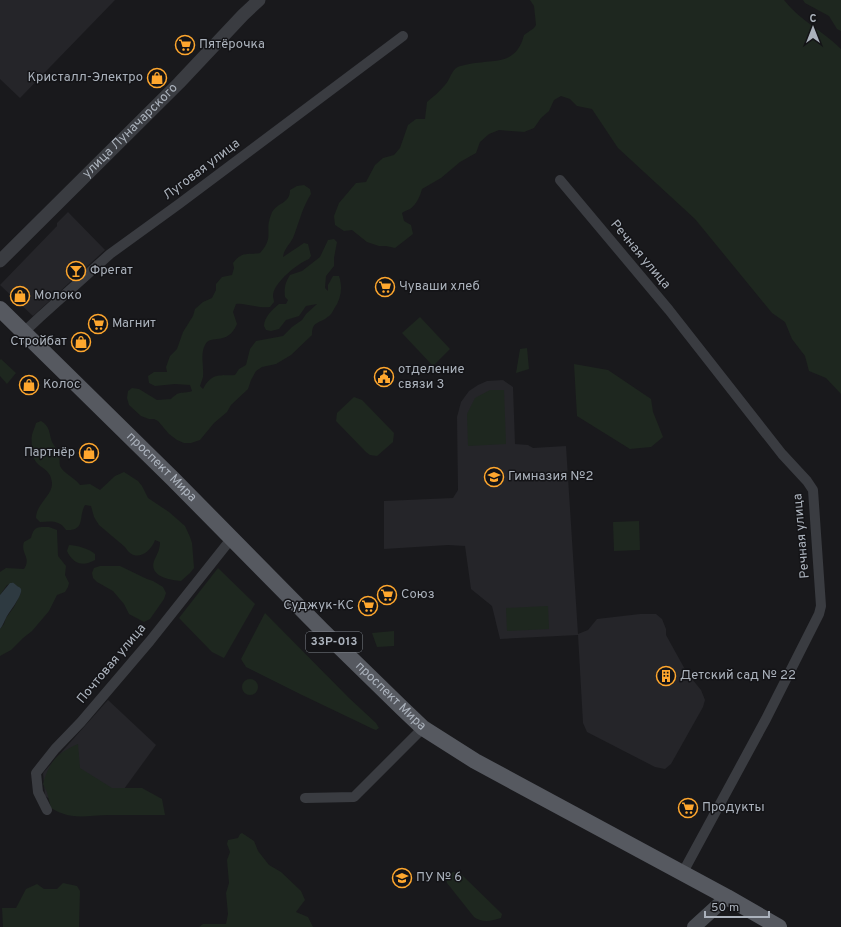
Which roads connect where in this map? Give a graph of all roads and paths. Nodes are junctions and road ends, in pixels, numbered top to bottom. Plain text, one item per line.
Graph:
1 (259, 0) edge
2 (403, 36) dead end
3 (560, 180) dead end
4 (0, 261) edge
5 (0, 309) edge
6 (24, 332) junction
7 (231, 539) junction
8 (423, 728) junction
9 (305, 798) dead end
10 (47, 810) dead end
11 (682, 874) junction
12 (727, 897) junction
13 (694, 927) edge
14 (779, 927) edge

1 - 4 street, улица Луначарского
2 - 6 street, Луговая улица
3 - 11 street, Речная улица
5 - 6 main road, проспект Мира / 33Р-013
6 - 7 main road, проспект Мира / 33Р-013
7 - 8 main road, проспект Мира / 33Р-013
7 - 10 street, Почтовая улица
8 - 9 street
8 - 11 main road, проспект Мира / 33Р-013
11 - 12 main road, проспект Мира / 33Р-013
12 - 13 main road
12 - 14 main road, проспект Мира / 33Р-013

